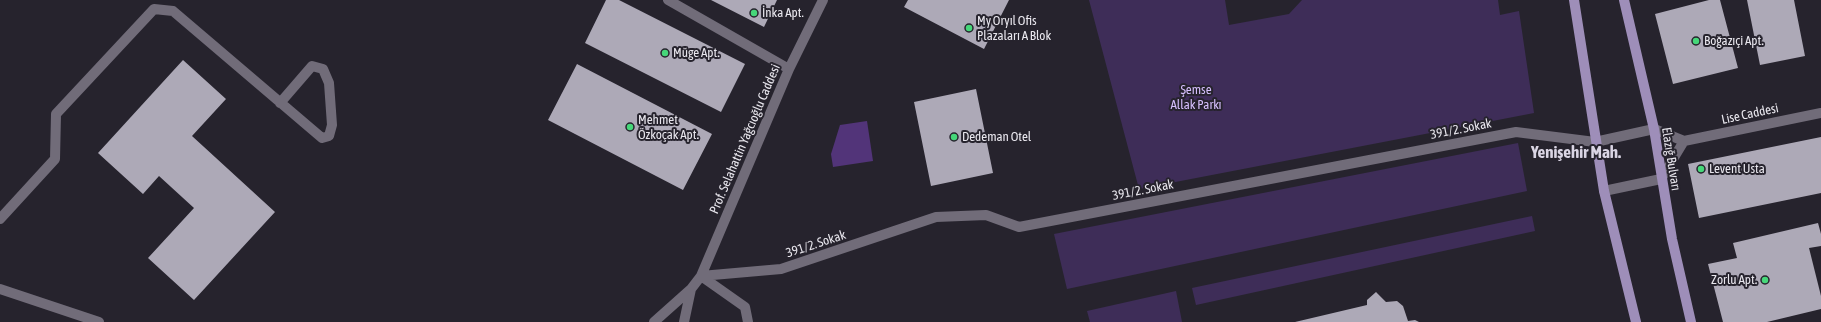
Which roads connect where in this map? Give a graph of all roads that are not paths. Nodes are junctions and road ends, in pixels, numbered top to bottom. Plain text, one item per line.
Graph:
1 (668, 0) edge
2 (823, 0) edge
3 (1574, 0) edge
4 (1624, 0) edge
5 (789, 69) junction
6 (280, 103) junction
7 (1821, 113) edge
8 (1654, 129) junction
9 (1684, 141) junction
10 (1595, 142) junction
11 (1661, 179) junction
12 (1604, 191) junction
13 (0, 219) edge
14 (701, 276) junction
15 (0, 289) edge
16 (692, 289) junction
17 (99, 322) edge
18 (654, 322) edge
19 (684, 322) edge
20 (748, 322) edge
21 (1636, 322) edge
22 (1691, 322) edge

1 - 5 street
2 - 5 street, Prof. Selahattin Yağcıoğlu Caddesi
3 - 10 main road
4 - 8 main road, Elazığ Bulvarı
5 - 14 street, Prof. Selahattin Yağcıoğlu Caddesi
6 - 6 street
6 - 13 street
7 - 9 street, Lise Caddesi
8 - 9 street
8 - 10 street
8 - 11 main road, Elazığ Bulvarı
9 - 11 street
10 - 12 main road
10 - 14 street, 391/2. Sokak
11 - 12 street
11 - 22 main road, Elazığ Bulvarı
12 - 21 main road
14 - 16 street, Prof. Selahattin Yağcıoğlu Caddesi
14 - 20 street
15 - 17 street
16 - 18 street, Prof. Selahattin Yağcıoğlu Caddesi
16 - 19 street, Prof. Selahattin Yağcıoğlu Caddesi

